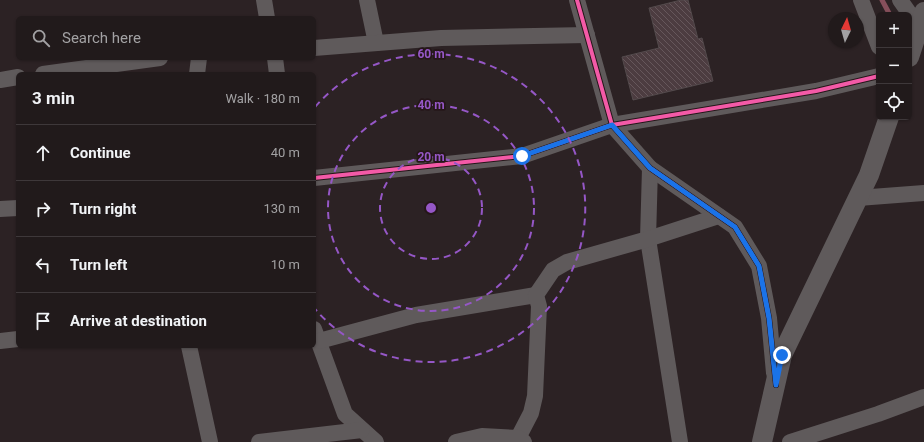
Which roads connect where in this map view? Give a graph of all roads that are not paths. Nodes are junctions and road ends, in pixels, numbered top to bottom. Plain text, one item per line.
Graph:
1 (264, 0) edge
2 (366, 0) edge
3 (577, 0) edge
4 (861, 0) edge
5 (900, 0) edge
6 (267, 16) edge
7 (922, 24) edge
8 (587, 35) junction
9 (876, 39) edge
10 (376, 43) junction
11 (316, 48) edge
12 (912, 49) edge
13 (145, 60) edge
14 (199, 60) edge
15 (275, 60) edge
16 (58, 72) edge
17 (197, 72) edge
18 (277, 72) edge
19 (16, 77) edge
20 (876, 77) edge
21 (0, 80) edge
22 (888, 120) edge
23 (612, 125) junction
24 (650, 168) junction
25 (316, 178) edge
26 (924, 193) edge
27 (858, 198) junction
28 (16, 208) edge
29 (0, 209) edge
30 (719, 216) junction
31 (648, 239) junction
32 (536, 295) junction
33 (316, 335) edge
34 (16, 339) edge
35 (0, 340) edge
36 (189, 348) edge
37 (776, 385) junction
38 (924, 397) edge
39 (362, 430) junction
40 (521, 440) edge
41 (210, 442) edge
42 (258, 442) edge
43 (376, 442) edge
44 (456, 442) edge
45 (680, 442) edge
46 (762, 442) edge
47 (790, 442) edge

1 - 6 street
2 - 10 street
3 - 8 street
4 - 9 street
5 - 7 street
7 - 12 street
8 - 10 street
8 - 23 street
10 - 11 street
13 - 16 street
14 - 17 street
15 - 18 street
19 - 21 street
20 - 23 street
22 - 27 street
23 - 24 street
23 - 25 street
24 - 30 street
24 - 31 street
26 - 27 street
27 - 37 street
28 - 29 street
30 - 31 street
30 - 37 street
31 - 32 street
31 - 45 street
32 - 33 street
32 - 40 street
33 - 39 street
34 - 35 street
36 - 41 street
37 - 46 street
38 - 47 street
39 - 42 street
39 - 43 street
40 - 44 street

